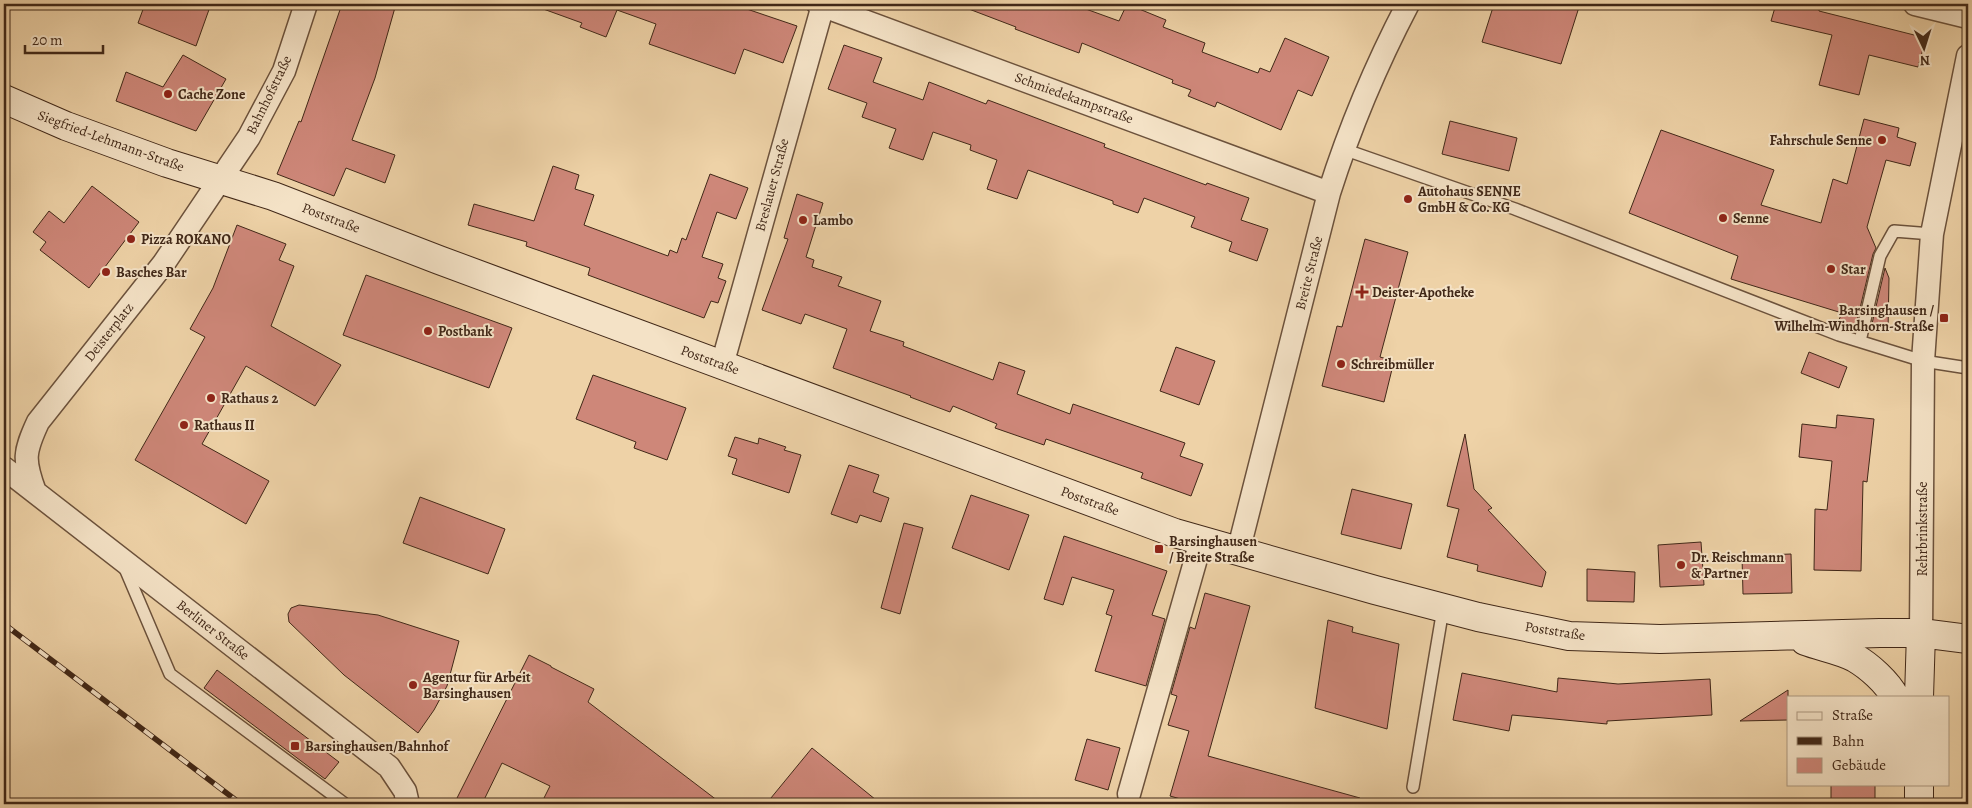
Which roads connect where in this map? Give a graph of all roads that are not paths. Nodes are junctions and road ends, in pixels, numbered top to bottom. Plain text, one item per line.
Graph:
1 (306, 4) edge
2 (1408, 4) edge
3 (1915, 4) edge
4 (828, 6) edge
5 (1968, 17) edge
6 (1967, 63) edge
7 (4, 100) edge
8 (1343, 149) junction
9 (219, 179) junction
10 (1329, 193) junction
11 (1932, 234) junction
12 (1860, 342) junction
13 (1923, 361) junction
14 (722, 365) junction
15 (1968, 368) edge
16 (4, 468) edge
17 (35, 492) junction
18 (1201, 541) junction
19 (1238, 552) junction
20 (121, 559) junction
21 (1443, 608) junction
22 (1920, 633) junction
23 (1787, 635) junction
24 (1968, 639) edge
25 (1894, 696) edge
26 (1919, 696) edge
27 (1413, 786) dead end
28 (1919, 786) edge
29 (1129, 794) dead end
30 (345, 804) edge
31 (408, 804) edge
32 (1919, 804) edge

1 - 9 street, Bahnhofstraße
2 - 8 street, Breite Straße
3 - 5 street
4 - 10 street, Schmiedekampstraße
4 - 14 street, Breslauer Straße
6 - 11 street, Rehrbrinkstraße
7 - 9 main road, Siegfried-Lehmann-Straße
8 - 10 street, Breite Straße
8 - 12 lane
9 - 14 main road, Poststraße
9 - 17 street, Deisterplatz
10 - 19 street, Breite Straße
11 - 12 lane
11 - 13 street, Rehrbrinkstraße
12 - 13 lane
13 - 15 lane
13 - 22 street, Rehrbrinkstraße
14 - 18 main road, Poststraße
16 - 17 street, Berliner Straße
17 - 20 street, Berliner Straße
18 - 19 main road, Poststraße
18 - 29 street
19 - 21 main road, Poststraße
20 - 30 lane
20 - 31 street, Berliner Straße
21 - 23 main road, Poststraße
21 - 27 lane
22 - 23 main road, Poststraße
22 - 24 main road, Poststraße
22 - 26 main road, Rehrbrinkstraße
23 - 25 main road
28 - 32 main road

